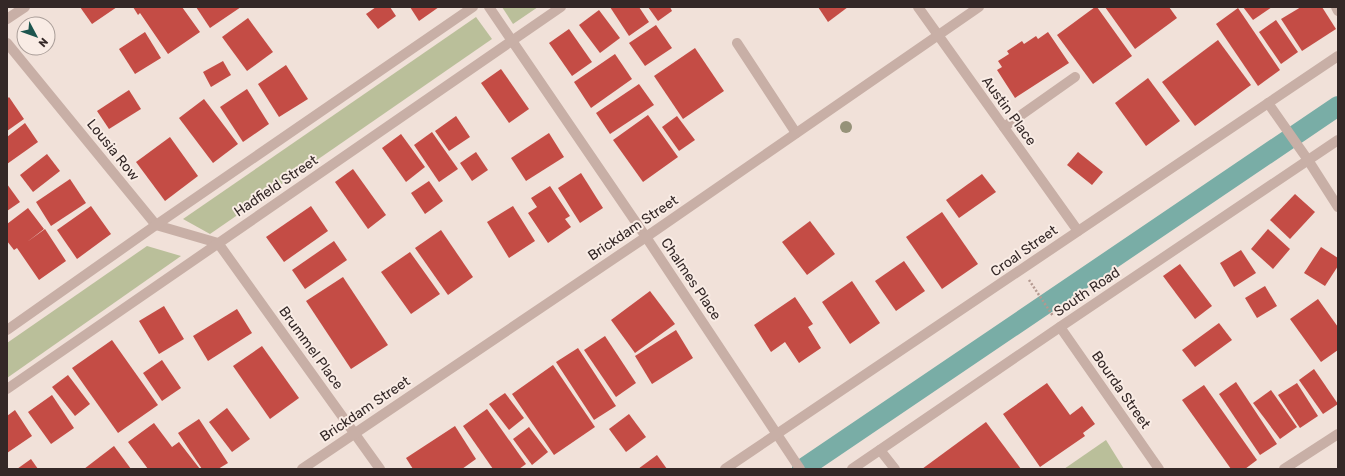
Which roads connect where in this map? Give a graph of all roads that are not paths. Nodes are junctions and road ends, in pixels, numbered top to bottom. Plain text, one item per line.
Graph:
1 (25, 7) edge
2 (473, 7) edge
3 (489, 7) edge
4 (561, 7) edge
5 (918, 7) edge
6 (979, 7) edge
7 (1336, 7) edge
8 (1338, 11) edge
9 (7, 19) edge
10 (938, 36) junction
11 (513, 41) junction
12 (7, 43) edge
13 (737, 43) dead end
14 (1338, 56) edge
15 (1075, 77) dead end
16 (1268, 103) junction
17 (1004, 127) junction
18 (796, 133) junction
19 (1338, 140) edge
20 (1308, 160) junction
21 (1338, 207) edge
22 (156, 225) junction
23 (1078, 231) junction
24 (646, 237) junction
25 (218, 243) junction
26 (1057, 322) junction
27 (7, 330) edge
28 (7, 389) edge
29 (354, 433) junction
30 (777, 433) junction
31 (1338, 434) edge
32 (880, 450) junction
33 (302, 469) edge
34 (380, 469) edge
35 (725, 469) edge
36 (800, 469) edge
37 (852, 469) edge
38 (895, 469) edge
39 (1159, 469) edge
40 (1284, 469) edge

1 - 9 street
2 - 22 street
3 - 11 street, Chalmes Place
4 - 11 street, Hadfield Street
5 - 10 street, Austin Place
6 - 10 street, Brickdam Street
7 - 8 street
10 - 17 street, Austin Place
10 - 18 street, Brickdam Street
11 - 24 street, Chalmes Place
11 - 25 street, Hadfield Street
12 - 22 street, Lousia Row
13 - 18 street
14 - 16 street, Croal Street
15 - 17 street
16 - 20 street
16 - 23 street, Croal Street
17 - 23 street, Austin Place
18 - 24 street, Brickdam Street
19 - 20 street, South Road
20 - 21 street
20 - 26 street, South Road
22 - 25 street
22 - 27 street
23 - 30 street, Croal Street
24 - 29 street, Brickdam Street
24 - 30 street, Chalmes Place
25 - 28 street, Hadfield Street
25 - 29 street, Brummel Place
26 - 32 street, South Road
26 - 39 street, Bourda Street
29 - 33 street, Brickdam Street
29 - 34 street, Brummel Place
30 - 35 street, Croal Street
30 - 36 street, Chalmes Place
31 - 40 street
32 - 37 street, South Road
32 - 38 street

